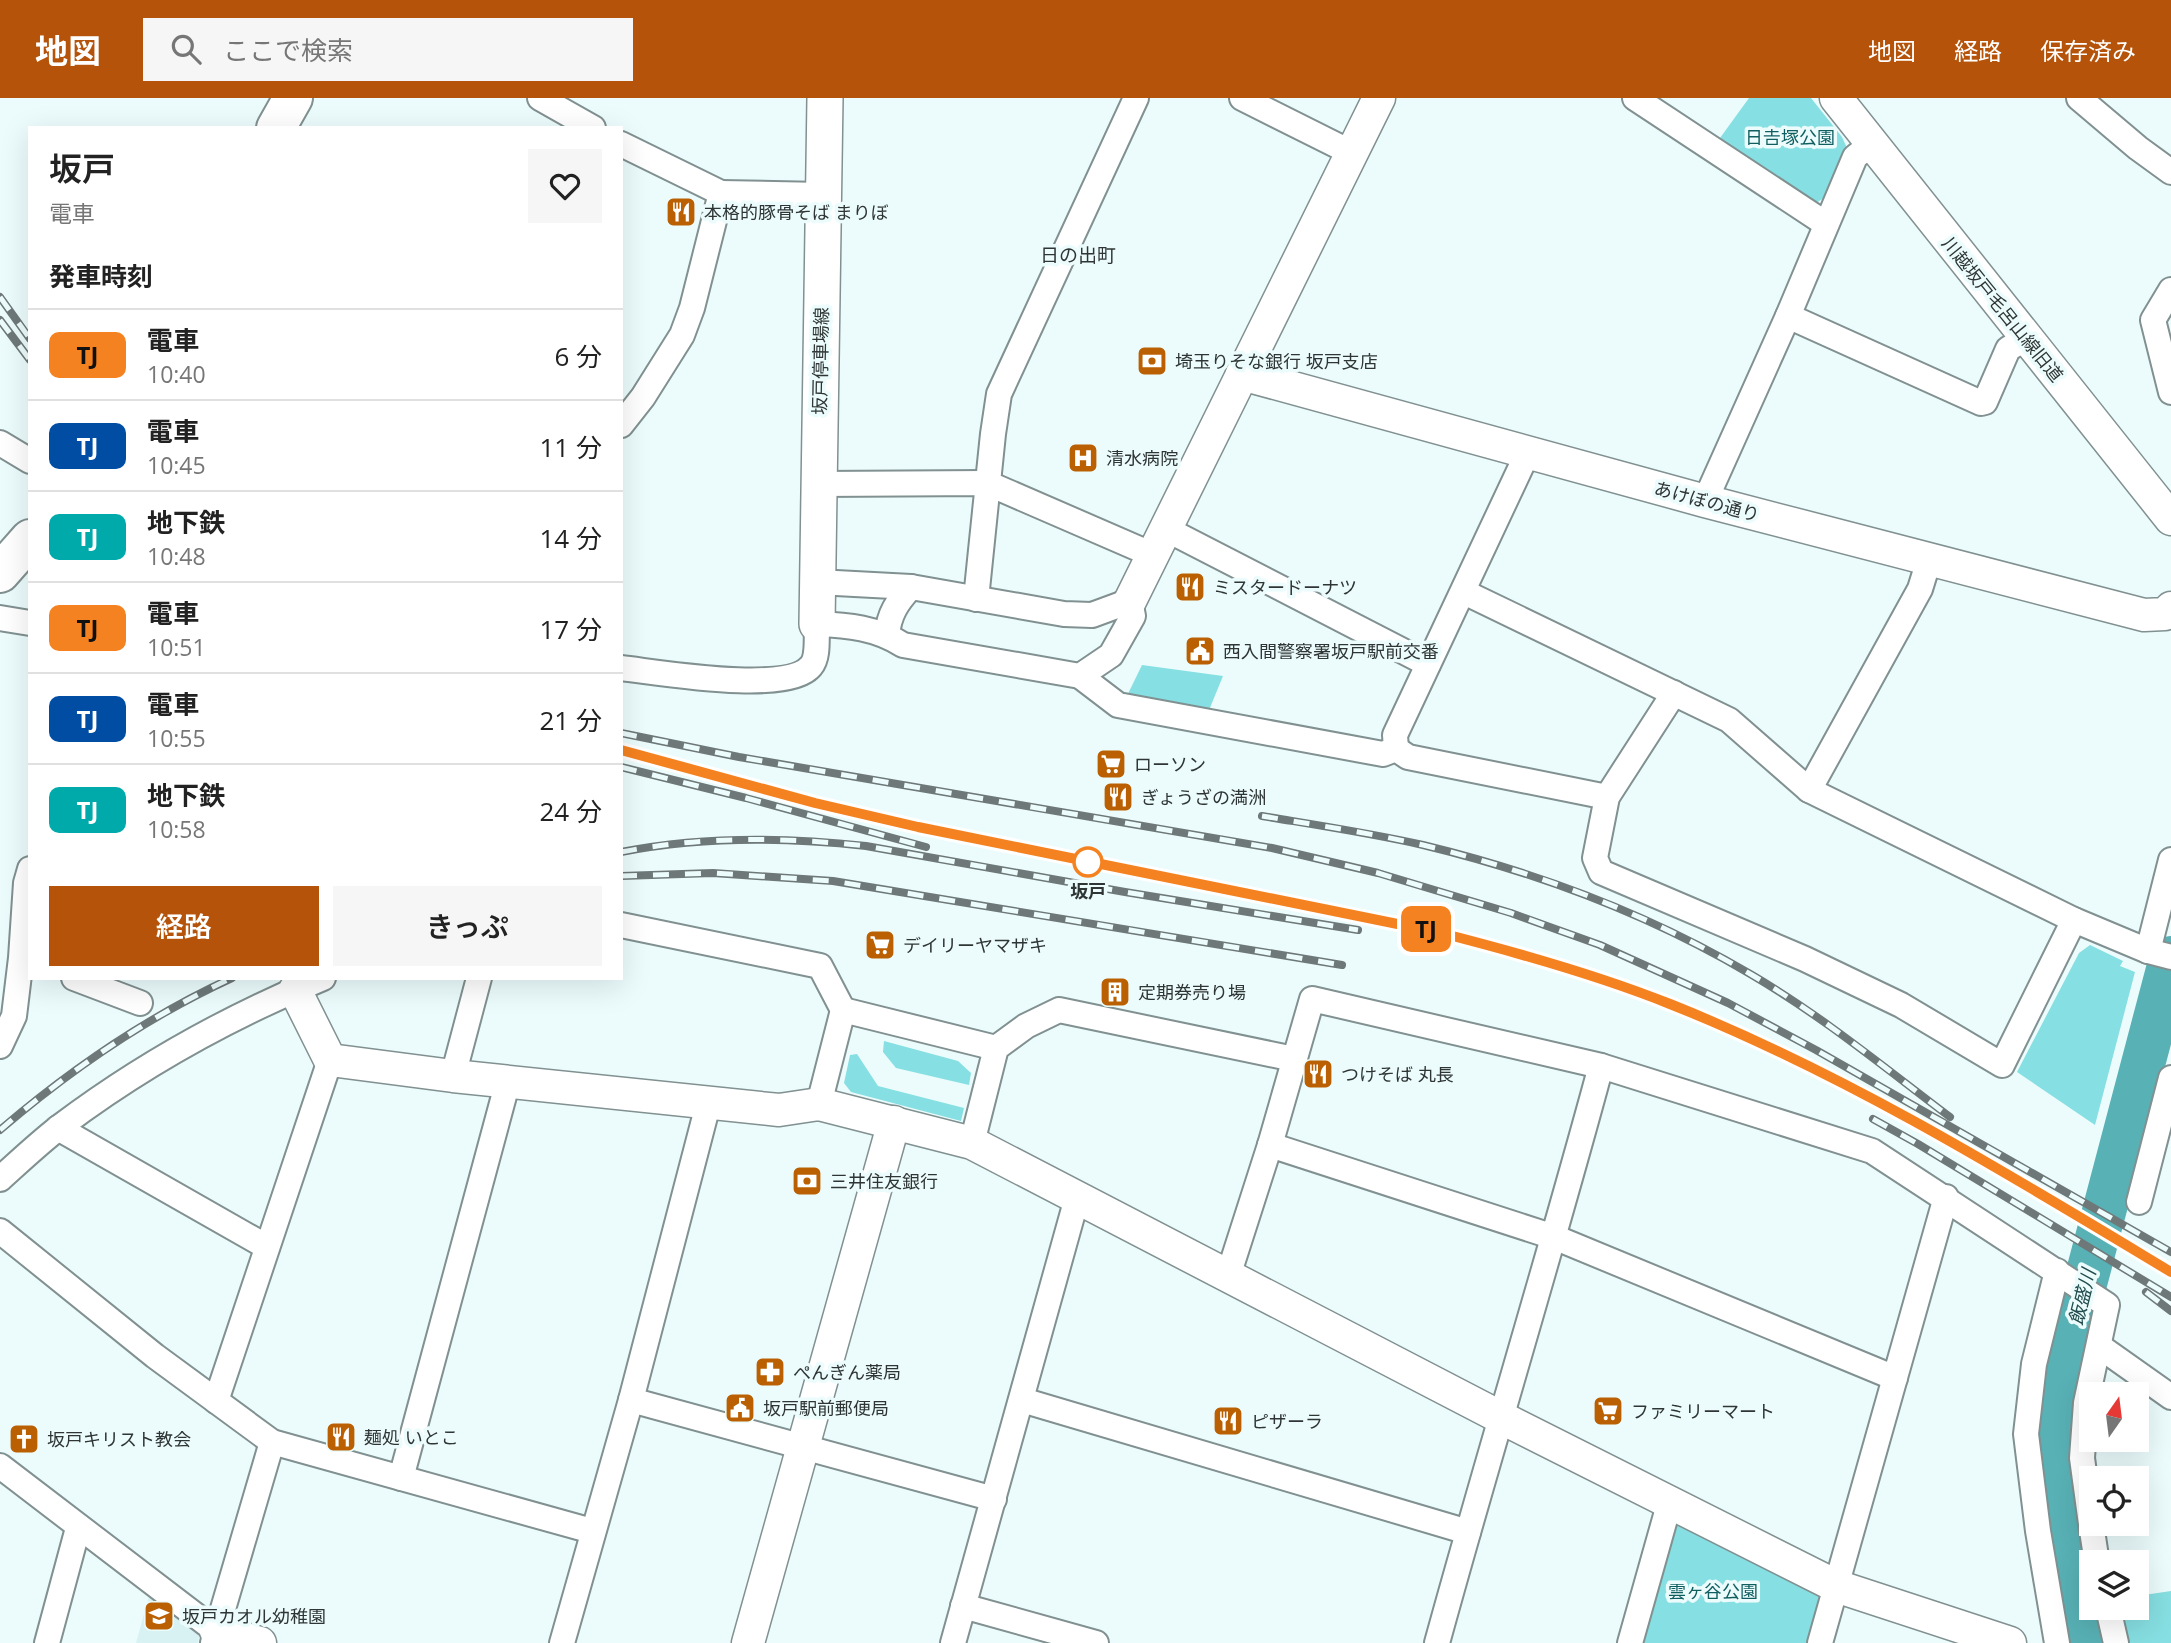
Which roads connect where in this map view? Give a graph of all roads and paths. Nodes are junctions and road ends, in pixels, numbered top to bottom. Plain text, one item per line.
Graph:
1 (293, 98) edge
2 (540, 98) edge
3 (825, 98) edge
4 (1136, 98) edge
5 (1242, 98) edge
6 (1379, 98) edge
7 (1635, 98) edge
8 (1836, 98) edge
9 (2079, 98) edge
10 (277, 126) edge
11 (589, 126) edge
12 (1871, 144) junction
13 (623, 145) edge
14 (1352, 153) junction
15 (2170, 169) edge
16 (721, 193) junction
17 (823, 195) junction
18 (1826, 224) junction
19 (2171, 290) edge
20 (1788, 316) junction
21 (2026, 338) junction
22 (1242, 374) junction
23 (2171, 392) edge
24 (623, 422) edge
25 (0, 443) edge
26 (1528, 452) junction
27 (28, 460) edge
28 (988, 483) junction
29 (818, 484) junction
30 (1705, 501) junction
31 (2168, 506) edge
32 (28, 541) edge
33 (1159, 542) junction
34 (1929, 560) junction
35 (0, 573) edge
36 (817, 582) junction
37 (911, 587) junction
38 (1464, 592) junction
39 (976, 600) junction
40 (1130, 601) junction
41 (2169, 615) edge
42 (0, 618) edge
43 (28, 623) edge
44 (817, 624) junction
45 (887, 635) junction
46 (1428, 664) junction
47 (623, 667) edge
48 (1080, 676) junction
49 (1674, 693) junction
50 (1396, 749) junction
51 (1810, 790) junction
52 (1607, 797) junction
53 (2171, 860) edge
54 (28, 876) edge
55 (2074, 920) junction
56 (623, 925) edge
57 (2156, 953) edge
58 (25, 960) edge
59 (79, 980) edge
60 (478, 980) edge
61 (309, 984) edge
62 (139, 1003) dead end
63 (844, 1010) junction
64 (0, 1046) edge
65 (996, 1048) junction
66 (1294, 1059) junction
67 (330, 1060) junction
68 (1601, 1066) junction
69 (453, 1076) junction
70 (508, 1081) junction
71 (2170, 1082) edge
72 (709, 1101) junction
73 (819, 1104) junction
74 (894, 1122) junction
75 (58, 1128) junction
76 (972, 1143) junction
77 (1270, 1145) junction
78 (0, 1179) edge
79 (1946, 1197) junction
80 (1077, 1198) junction
81 (2139, 1202) dead end
82 (0, 1231) edge
83 (1555, 1237) junction
84 (267, 1248) junction
85 (2062, 1274) junction
86 (1228, 1276) junction
87 (2099, 1346) junction
88 (1895, 1378) junction
89 (2171, 1397) edge
90 (631, 1400) junction
91 (1022, 1400) junction
92 (216, 1401) junction
93 (1500, 1417) junction
94 (272, 1442) junction
95 (803, 1447) junction
96 (0, 1466) edge
97 (2083, 1466) edge
98 (401, 1478) junction
99 (994, 1499) junction
100 (1670, 1501) junction
101 (78, 1528) junction
102 (592, 1531) junction
103 (1468, 1531) junction
104 (1836, 1586) junction
105 (964, 1606) junction
106 (2111, 1620) edge
107 (215, 1637) edge
108 (47, 1643) edge
109 (260, 1643) edge
110 (562, 1643) edge
111 (748, 1643) edge
112 (953, 1643) edge
113 (1096, 1643) edge
114 (1437, 1643) edge
115 (1630, 1643) edge
116 (1820, 1643) edge
117 (2010, 1643) edge
118 (2057, 1643) edge
119 (2116, 1643) edge

1 - 10 main road
2 - 11 street
3 - 17 main road, 坂戸停車場線
4 - 28 street
5 - 14 street
6 - 14 street
7 - 18 street
8 - 12 street, 川越坂戸毛呂山線旧道
9 - 15 street
12 - 18 street
12 - 21 street, 川越坂戸毛呂山線旧道
13 - 16 street
14 - 22 street
16 - 17 street
16 - 24 street
17 - 29 main road, 坂戸停車場線
18 - 20 street
19 - 23 street
20 - 21 street
20 - 30 street
21 - 31 street, 川越坂戸毛呂山線旧道
22 - 26 street, あけぼの通り
22 - 33 street
25 - 27 street
26 - 30 street, あけぼの通り
26 - 38 street
28 - 29 street
28 - 33 street
28 - 39 street
29 - 36 main road, 坂戸停車場線
30 - 34 street, あけぼの通り
32 - 35 main road
33 - 40 street
33 - 46 street
34 - 41 street, あけぼの通り
34 - 51 street
36 - 37 street
36 - 44 main road, 坂戸停車場線
37 - 39 street
37 - 45 street
38 - 46 street
38 - 49 street
39 - 40 street
40 - 48 street
42 - 43 street
44 - 45 street
44 - 47 street
45 - 48 street
46 - 50 street
48 - 50 street
49 - 51 street
49 - 52 street
50 - 52 street
51 - 55 street
52 - 55 street
53 - 57 street
54 - 58 street
55 - 57 street
56 - 63 street
58 - 64 street
59 - 62 street
60 - 69 street
61 - 67 street
61 - 75 street
63 - 65 street
63 - 73 street
65 - 66 street
65 - 76 street
66 - 68 street
66 - 77 street
67 - 69 street
67 - 84 street
68 - 79 street
68 - 83 street
69 - 70 street
70 - 72 street
70 - 98 street
71 - 81 street
72 - 73 street
72 - 90 street
73 - 74 street
74 - 76 street
74 - 95 street
75 - 78 street
75 - 84 street
76 - 80 street
77 - 83 street
77 - 86 street
79 - 85 street
79 - 88 street
80 - 86 street
80 - 91 street
82 - 92 street
83 - 88 street
83 - 93 street
84 - 92 street
85 - 87 street
85 - 118 street
86 - 93 street
87 - 89 street
87 - 97 street
88 - 104 street
90 - 95 street
90 - 102 street
91 - 99 street
91 - 103 street
92 - 94 street
93 - 100 street
93 - 103 street
94 - 98 street
94 - 107 street
95 - 99 street
95 - 111 street
96 - 101 street
98 - 102 street
99 - 105 street
100 - 104 street
100 - 115 street
101 - 107 street
101 - 108 street
102 - 110 street
103 - 114 street
104 - 116 street
104 - 117 street
105 - 112 street
105 - 113 street
106 - 119 street
107 - 109 street

